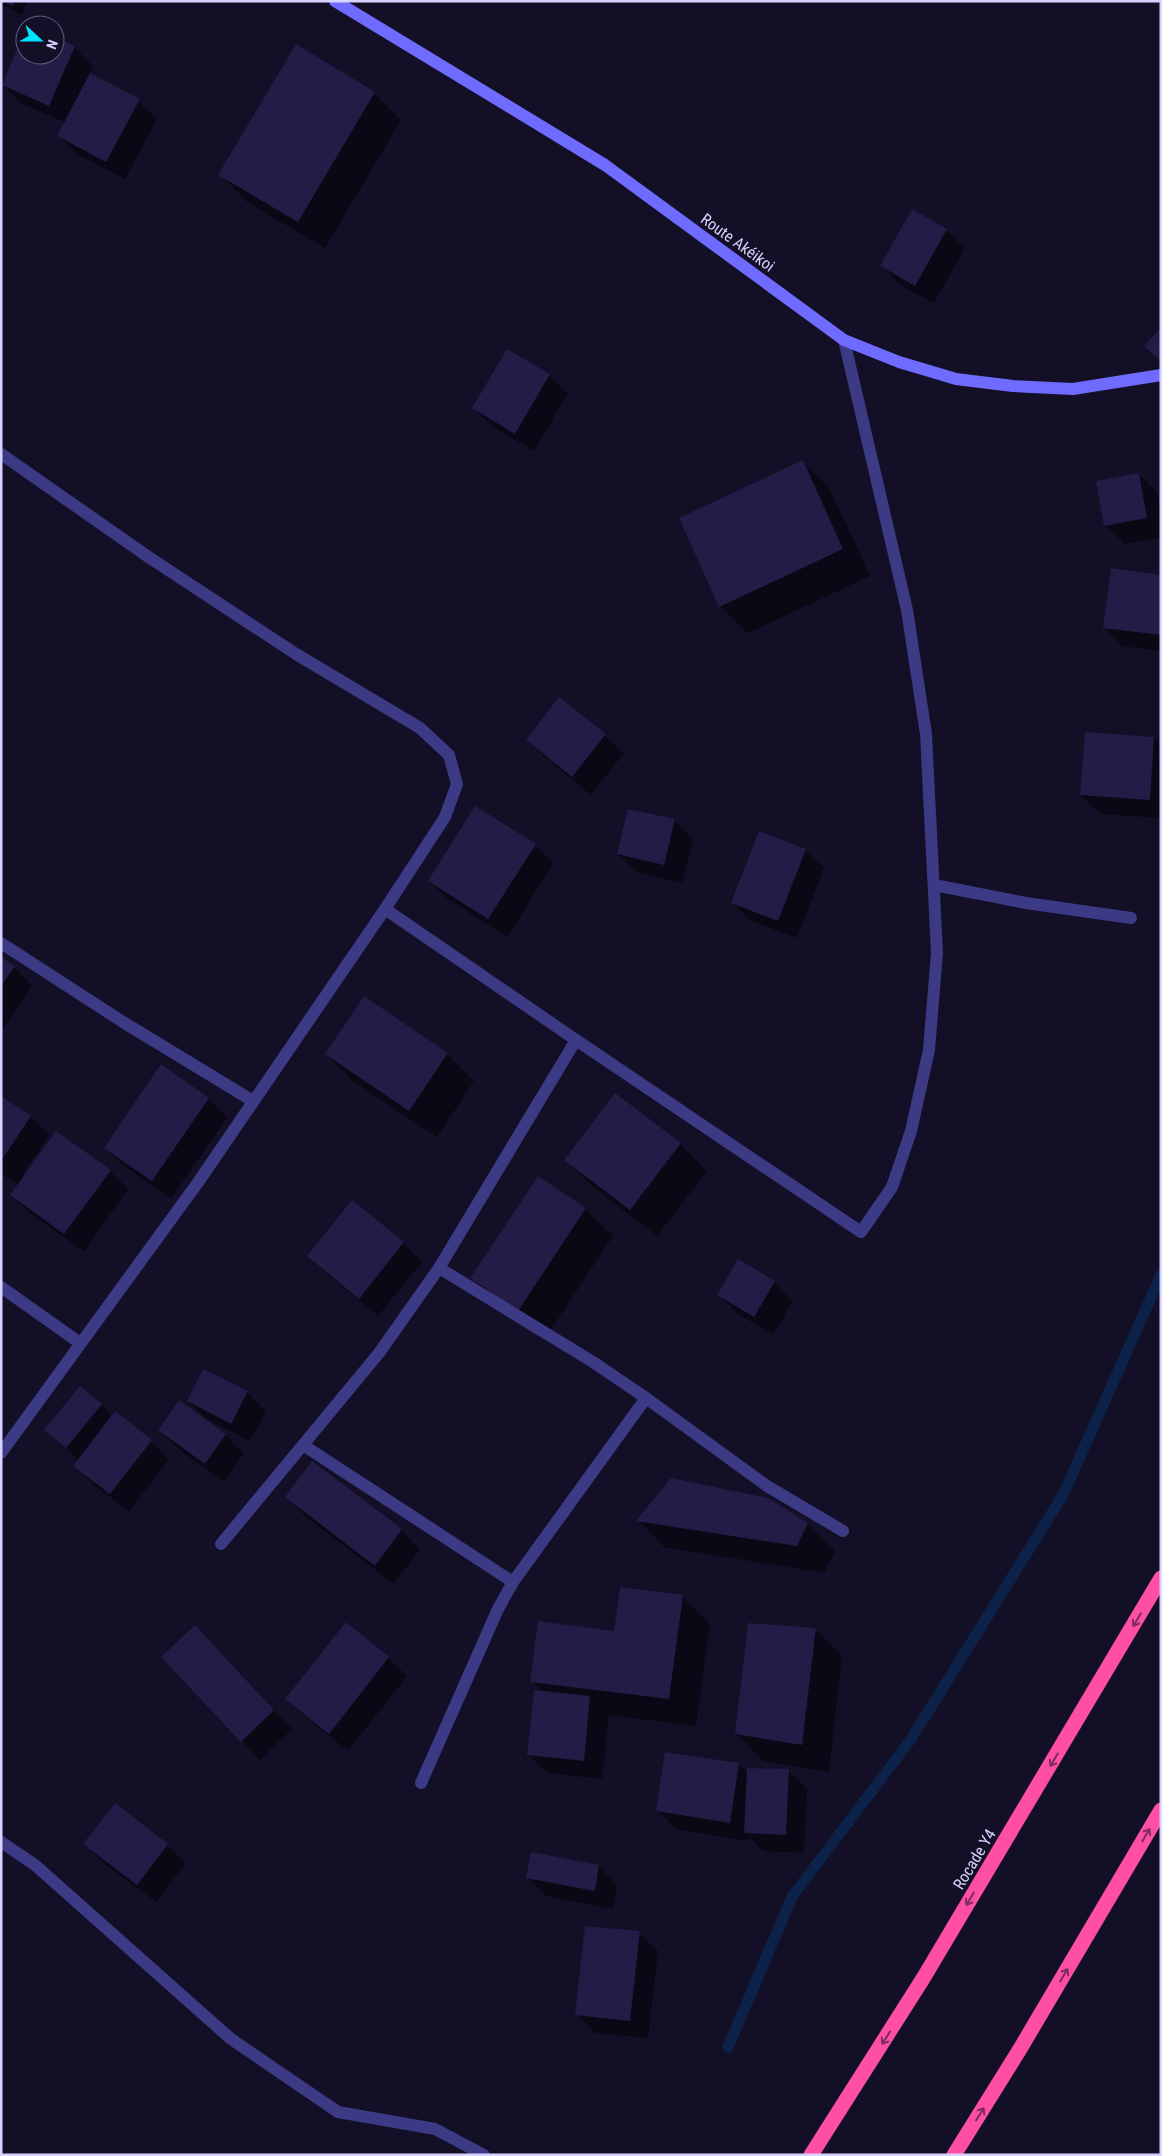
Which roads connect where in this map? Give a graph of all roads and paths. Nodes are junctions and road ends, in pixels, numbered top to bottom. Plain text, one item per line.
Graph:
1 (335, 1) edge
2 (844, 340) junction
3 (1161, 375) edge
4 (1, 454) edge
5 (934, 885) junction
6 (385, 910) junction
7 (1130, 918) dead end
8 (1, 943) edge
9 (576, 1040) junction
10 (253, 1101) junction
11 (439, 1268) junction
12 (1, 1287) edge
13 (80, 1343) junction
14 (646, 1398) junction
15 (303, 1445) junction
16 (1, 1453) edge
17 (843, 1531) dead end
18 (222, 1544) dead end
19 (1161, 1578) edge
20 (513, 1582) junction
21 (420, 1783) dead end
22 (1161, 1810) edge
23 (1, 1842) edge
24 (484, 2155) edge
25 (811, 2155) edge
26 (954, 2155) edge

1 - 2 street, Route Akéikoi
2 - 3 street, Route Akéikoi
2 - 5 street
4 - 6 street
5 - 7 street
5 - 9 street
6 - 9 street
6 - 10 street
8 - 10 street
9 - 11 street
10 - 13 street
11 - 14 street
11 - 15 street
12 - 13 street
13 - 16 street
14 - 17 street
14 - 20 street
15 - 18 street
15 - 20 street
19 -> 25 highway, Rocade Y4
20 - 21 street
26 -> 22 highway
23 - 24 street

